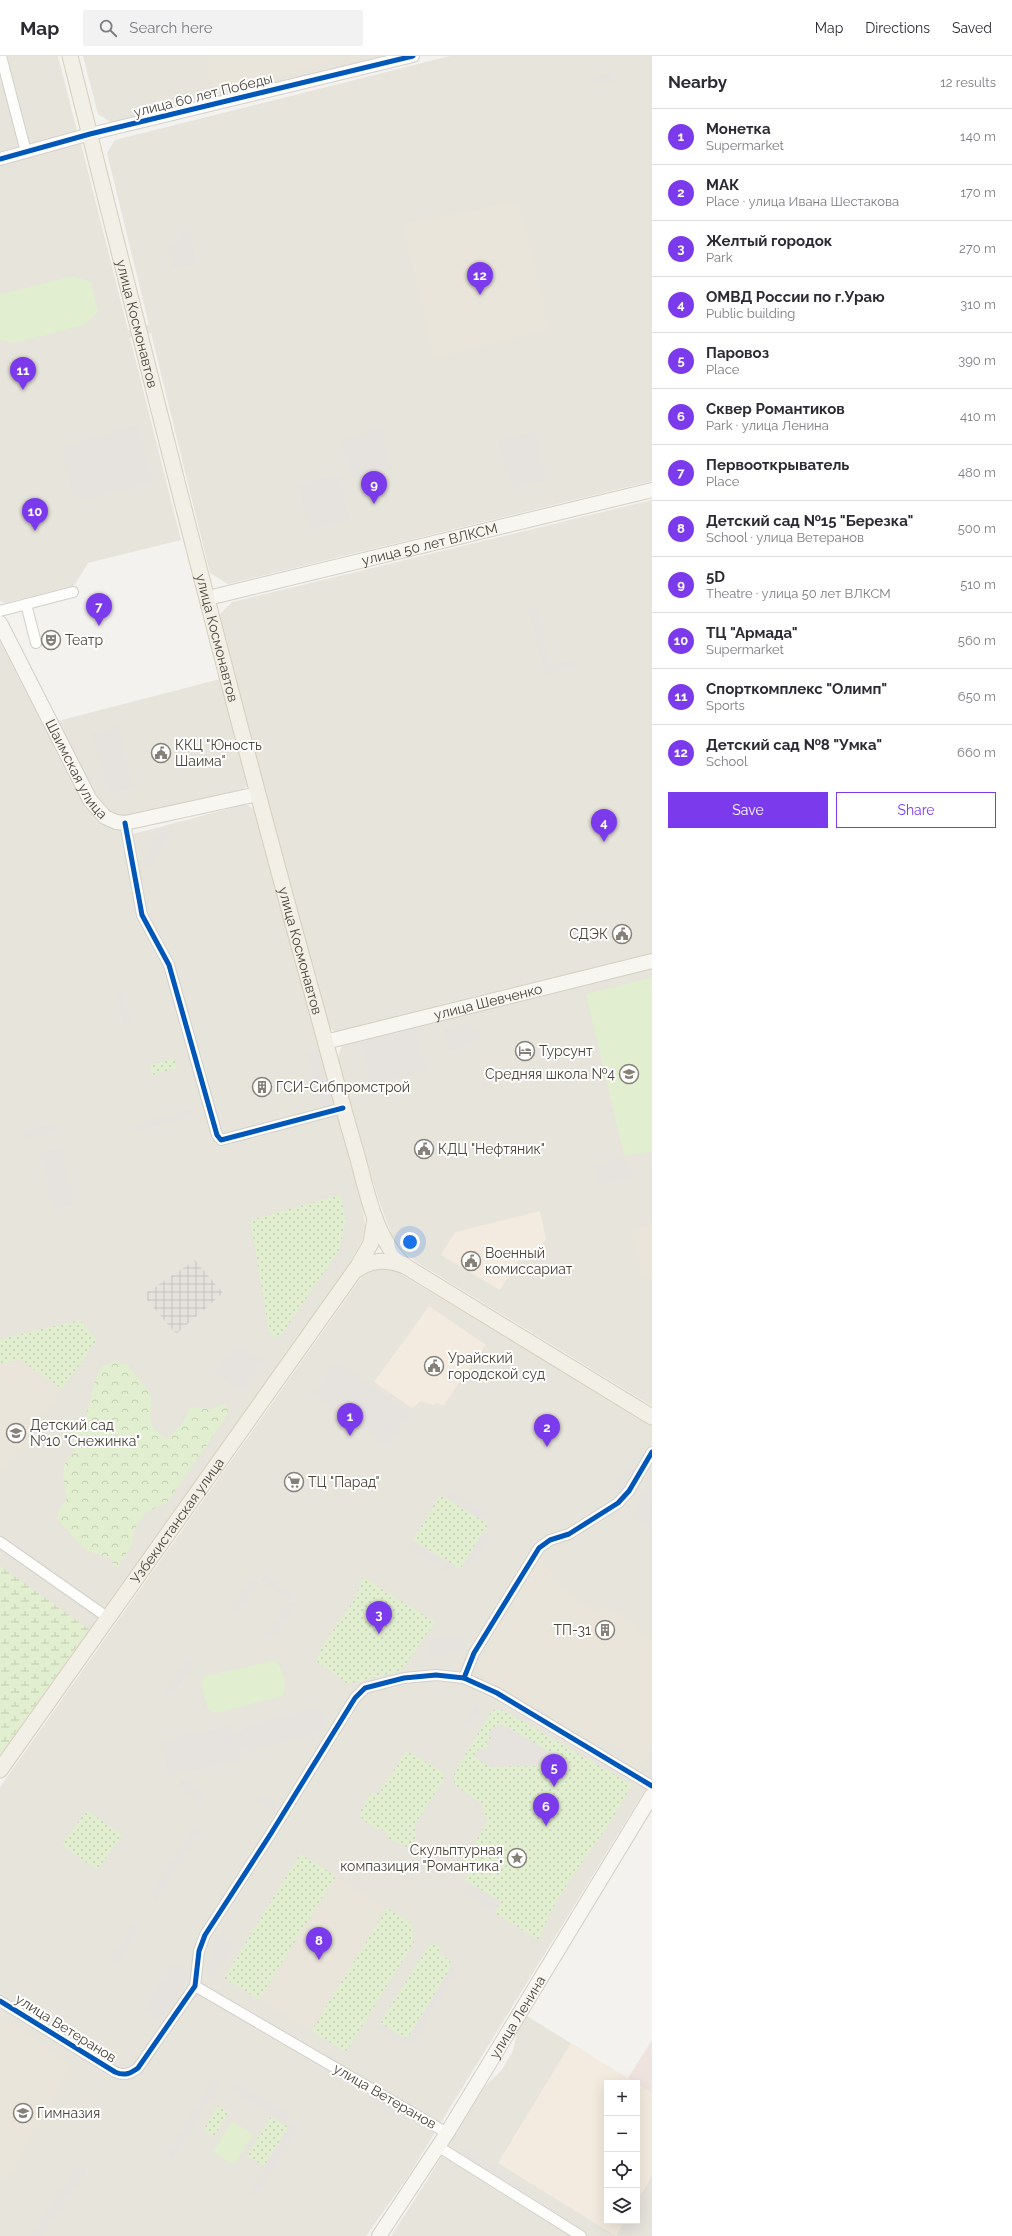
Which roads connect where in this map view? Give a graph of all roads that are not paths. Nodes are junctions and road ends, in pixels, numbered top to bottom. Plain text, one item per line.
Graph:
1 (1, 56) edge
2 (70, 56) edge
3 (413, 56) edge
4 (90, 134) junction
5 (26, 152) junction
6 (0, 159) edge
7 (652, 490) edge
8 (73, 592) dead end
9 (208, 598) junction
10 (26, 604) junction
11 (0, 611) edge
12 (0, 623) edge
13 (36, 643) dead end
14 (258, 794) junction
15 (125, 823) junction
16 (652, 961) edge
17 (325, 1042) junction
18 (343, 1108) junction
19 (375, 1217) junction
20 (405, 1266) junction
21 (354, 1272) junction
22 (652, 1417) edge
23 (652, 1452) edge
24 (0, 1542) edge
25 (107, 1618) junction
26 (464, 1678) junction
27 (0, 1770) edge
28 (652, 1786) edge
29 (652, 1795) edge
30 (195, 1986) junction
31 (0, 2000) edge
32 (447, 2133) junction
33 (439, 2147) junction
34 (379, 2236) edge
35 (582, 2236) edge

1 - 5 street
2 - 4 main road, улица Космонавтов
3 - 4 street, улица 60 лет Победы
4 - 5 street, улица 60 лет Победы
4 - 9 main road, улица Космонавтов
5 - 6 street, улица 60 лет Победы
7 - 9 main road, улица 50 лет ВЛКСМ
8 - 10 street
9 - 14 main road, улица Космонавтов
10 - 11 street
10 - 13 street
12 - 15 main road, Шаимская улица
14 - 15 main road, Шаимская улица
14 - 17 main road, улица Космонавтов
15 - 18 street
16 - 17 main road, улица Шевченко
17 - 18 main road, улица Космонавтов
18 - 19 main road, улица Космонавтов
19 - 20 main road, улица Космонавтов
19 - 21 main road, Узбекистанская улица
20 - 21 main road
20 - 22 main road
21 - 25 main road, Узбекистанская улица
23 - 26 street
24 - 25 street
25 - 27 main road, Узбекистанская улица
26 - 28 street
26 - 30 street
29 - 32 main road, улица Ленина
30 - 31 street, улица Ветеранов
30 - 32 street, улица Ветеранов
32 - 33 main road, улица Ленина
33 - 34 main road, улица Ленина
33 - 35 street, улица Ветеранов

